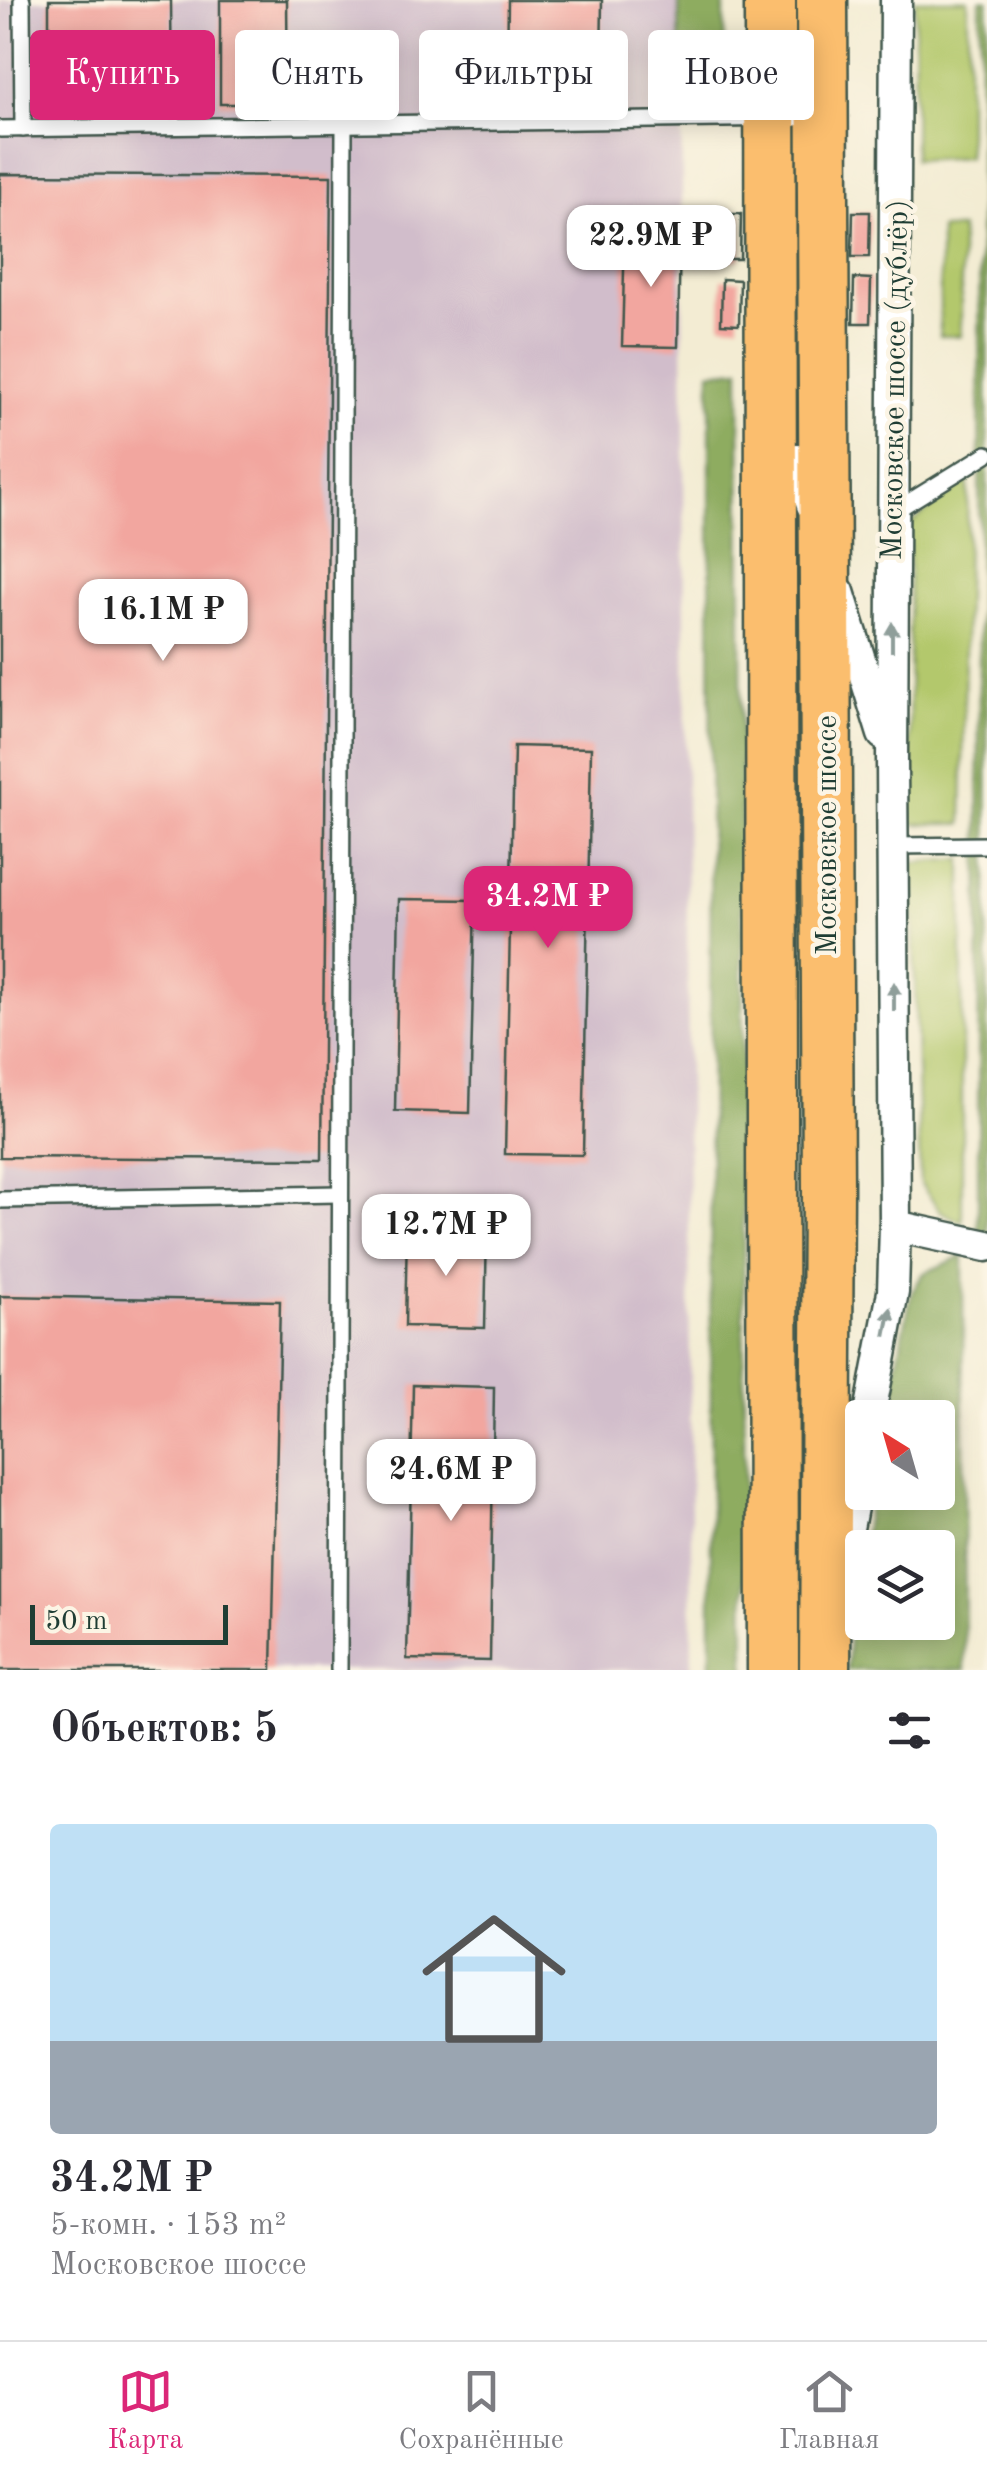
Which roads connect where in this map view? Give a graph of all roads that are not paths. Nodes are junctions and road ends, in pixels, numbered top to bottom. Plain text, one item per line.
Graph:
1 (22, 0) edge
2 (770, 0) edge
3 (797, 0) edge
4 (822, 0) edge
5 (896, 0) edge
6 (774, 30) edge
7 (794, 30) edge
8 (648, 120) edge
9 (784, 120) edge
10 (784, 120) edge
11 (344, 124) junction
12 (23, 128) junction
13 (0, 129) edge
14 (987, 454) edge
15 (797, 459) junction
16 (893, 512) junction
17 (825, 547) junction
18 (892, 761) junction
19 (894, 846) junction
20 (987, 846) edge
21 (339, 1194) junction
22 (0, 1200) edge
23 (895, 1226) junction
24 (987, 1246) edge
25 (873, 1400) edge
26 (850, 1510) edge
27 (818, 1664) edge
28 (339, 1670) edge
29 (772, 1670) edge

1 - 12 lane
2 - 6 main road, Московское шоссе
3 - 7 main road, Московское шоссе
4 - 17 main road, Московское шоссе
5 - 16 street, Московское шоссе (дублёр)
8 - 11 lane
9 - 15 main road, Московское шоссе
10 - 29 main road, Московское шоссе
11 - 12 lane
11 - 21 lane
12 - 13 lane
14 - 16 lane
15 - 17 street, Московское шоссе (дублёр)
15 - 27 main road, Московское шоссе
18 -> 16 street, Московское шоссе (дублёр)
17 - 18 street, Московское шоссе (дублёр)
17 - 27 main road, Московское шоссе
18 - 19 street, Московское шоссе (дублёр)
19 - 20 lane
23 -> 19 street, Московское шоссе (дублёр)
21 - 22 lane
21 - 28 lane
23 - 24 street
25 -> 23 street, Московское шоссе (дублёр)
26 - 27 street

